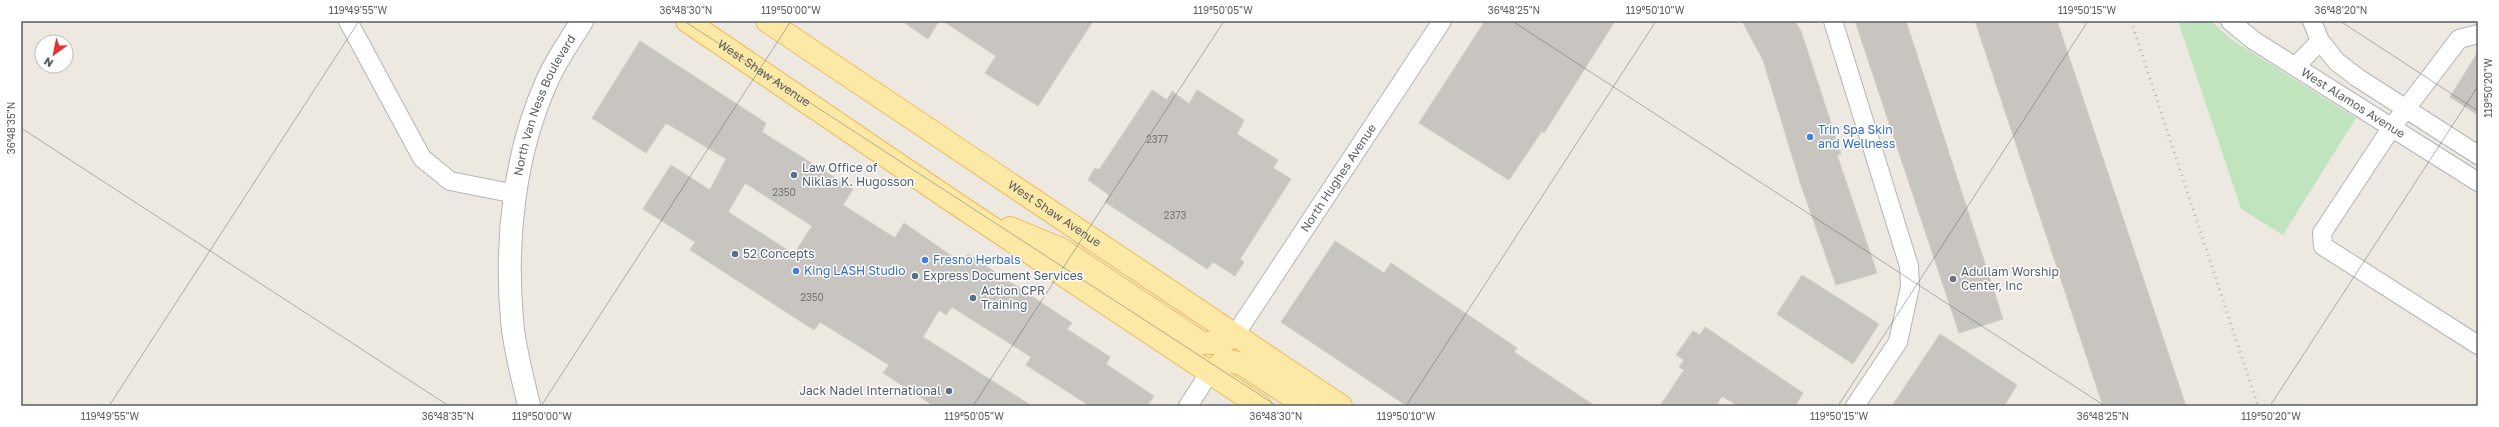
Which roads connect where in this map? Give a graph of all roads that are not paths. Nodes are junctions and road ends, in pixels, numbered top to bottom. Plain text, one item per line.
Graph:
1 (348, 21) edge
2 (582, 21) edge
3 (687, 21) edge
4 (767, 21) edge
5 (1442, 21) edge
6 (1833, 21) edge
7 (2230, 21) edge
8 (2312, 21) edge
9 (2478, 34) edge
10 (2320, 41) junction
11 (2296, 66) junction
12 (2407, 110) junction
13 (2392, 127) junction
14 (2478, 155) edge
15 (2478, 182) edge
16 (516, 194) junction
17 (958, 205) junction
18 (1235, 335) junction
19 (2478, 345) edge
20 (1210, 372) junction
21 (529, 406) edge
22 (1188, 406) edge
23 (1260, 406) edge
24 (1306, 406) edge
25 (1341, 406) edge
26 (1855, 406) edge

1 - 16 street, North Van Ness Boulevard
2 - 16 street, North Van Ness Boulevard
3 - 17 main road, West Shaw Avenue
4 - 18 main road, West Shaw Avenue
5 - 18 street, North Hughes Avenue
6 - 26 street
7 - 11 street, West Alamos Avenue
8 - 10 street, West Alamos Avenue
9 - 12 street
10 - 11 street
10 - 12 street, West Alamos Avenue
11 - 13 street, West Alamos Avenue
12 - 13 street
12 - 14 street, West Alamos Avenue
13 - 15 street, West Alamos Avenue
13 - 19 street
16 - 21 street, North Van Ness Boulevard
17 - 18 main road
17 - 20 main road, West Shaw Avenue
18 - 25 main road, West Shaw Avenue
20 - 22 street
20 - 23 main road, West Shaw Avenue
20 - 24 main road

